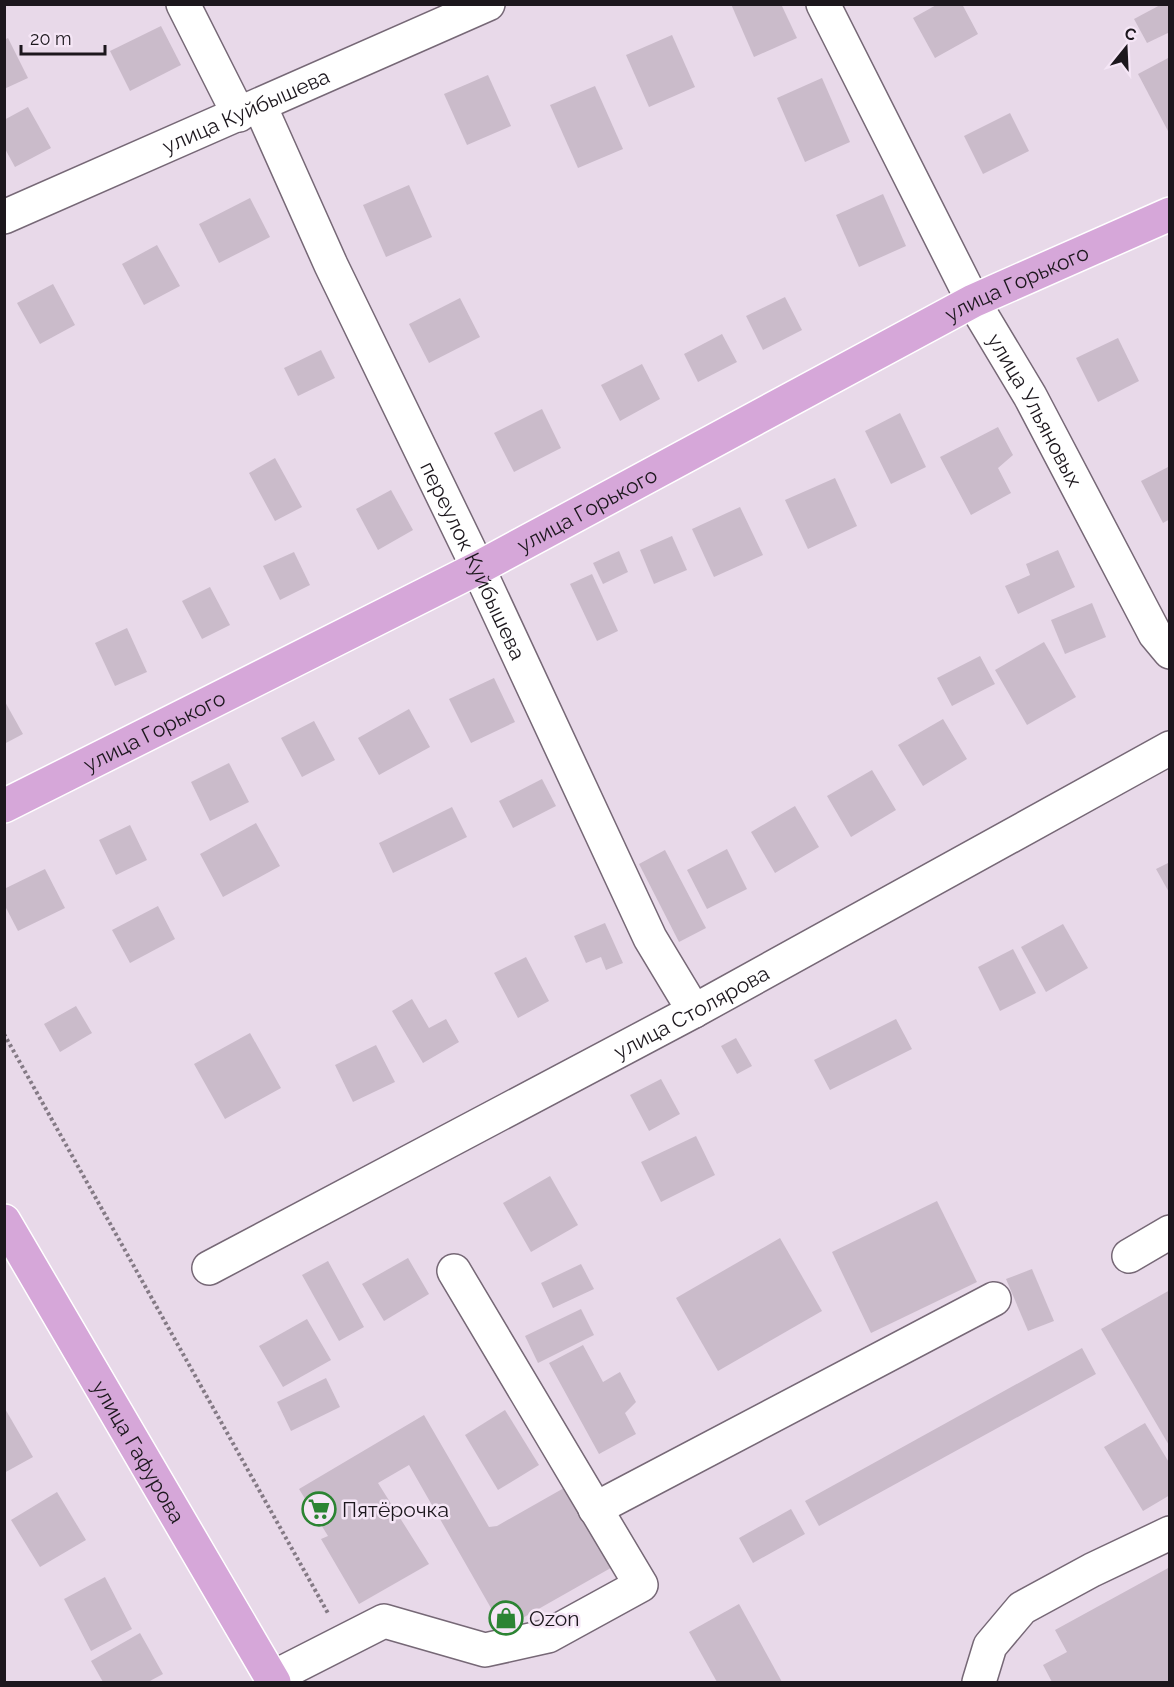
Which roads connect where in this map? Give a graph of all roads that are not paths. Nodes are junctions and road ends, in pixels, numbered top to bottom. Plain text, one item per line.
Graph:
1 (183, 4) edge
2 (488, 4) edge
3 (823, 4) edge
4 (249, 110) junction
5 (1170, 214) edge
6 (4, 217) edge
7 (973, 301) junction
8 (478, 568) junction
9 (1170, 652) edge
10 (1170, 748) edge
11 (4, 807) edge
12 (694, 1011) junction
13 (4, 1221) edge
14 (1170, 1232) edge
15 (1129, 1256) dead end
16 (208, 1268) dead end
17 (454, 1271) dead end
18 (993, 1299) dead end
19 (595, 1509) junction
20 (1170, 1533) edge
21 (273, 1680) edge
22 (979, 1683) edge

1 - 4 street, переулок Куйбышева
2 - 4 street, улица Куйбышева
3 - 7 street, улица Ульяновых
4 - 6 street, улица Куйбышева
4 - 8 street, переулок Куйбышева
5 - 7 main road, улица Горького
7 - 8 main road, улица Горького
7 - 9 street, улица Ульяновых
8 - 11 main road, улица Горького
8 - 12 street, переулок Куйбышева
10 - 12 street, улица Столярова
12 - 16 street, улица Столярова
13 - 21 main road, улица Гафурова
14 - 15 street
17 - 19 street
18 - 19 street
19 - 21 street
20 - 22 street

